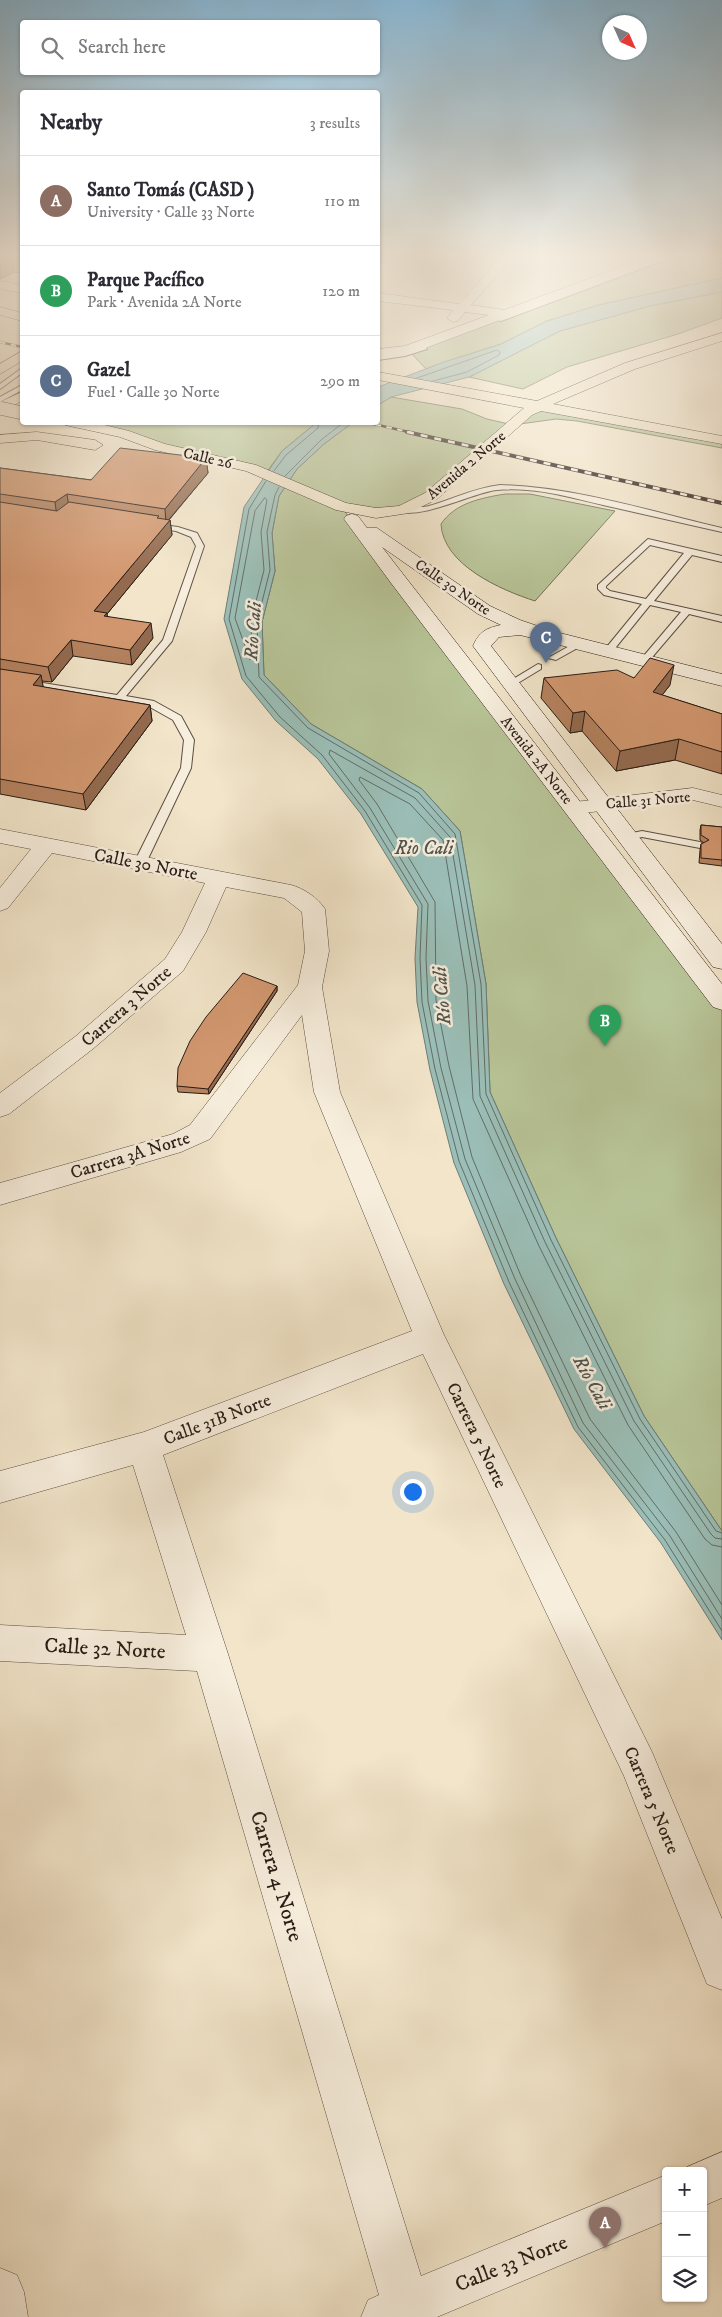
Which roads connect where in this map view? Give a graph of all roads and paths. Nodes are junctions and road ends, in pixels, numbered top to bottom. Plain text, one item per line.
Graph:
1 (640, 363) edge
2 (20, 372) edge
3 (380, 376) edge
4 (0, 387) edge
5 (20, 388) edge
6 (575, 389) junction
7 (482, 395) junction
8 (20, 397) edge
9 (0, 400) edge
10 (461, 406) dead end
11 (540, 406) junction
12 (0, 408) edge
13 (20, 413) edge
14 (81, 425) edge
15 (655, 427) junction
16 (0, 439) edge
17 (722, 440) edge
18 (107, 446) dead end
19 (125, 450) edge
20 (214, 459) junction
21 (428, 509) junction
22 (403, 510) junction
23 (347, 513) junction
24 (138, 523) edge
25 (722, 530) edge
26 (722, 537) edge
27 (690, 551) junction
28 (722, 559) edge
29 (648, 602) junction
30 (686, 612) junction
31 (722, 619) edge
32 (546, 635) junction
33 (580, 643) junction
34 (609, 650) junction
35 (553, 658) dead end
36 (645, 660) junction
37 (538, 667) dead end
38 (0, 679) edge
39 (722, 680) edge
40 (510, 684) junction
41 (120, 697) junction
42 (722, 801) edge
43 (601, 803) junction
44 (575, 808) junction
45 (0, 836) edge
46 (627, 837) junction
47 (46, 845) junction
48 (700, 845) edge
49 (140, 863) junction
50 (218, 878) junction
51 (291, 892) joint
52 (0, 903) edge
53 (722, 961) edge
54 (310, 987) junction
55 (722, 1001) edge
56 (0, 1107) edge
57 (0, 1194) edge
58 (430, 1338) junction
59 (144, 1447) junction
60 (0, 1487) edge
61 (0, 1643) edge
62 (210, 1654) junction
63 (722, 1969) edge
64 (722, 2175) edge
65 (707, 2181) edge
66 (662, 2200) edge
67 (0, 2292) edge
68 (396, 2311) edge
69 (4, 2317) edge

1 - 6 main road, Avenida 2 Norte
2 - 4 lane
3 - 7 main road
5 - 9 lane
6 - 11 main road, Avenida 2 Norte
6 - 15 main road
7 - 10 main road
7 - 11 main road
8 - 12 main road
11 - 15 main road
11 - 22 main road, Avenida 2 Norte
12 - 13 main road, bridge
14 - 20 main road, Calle 26
15 - 17 main road
16 - 18 main road
19 - 20 main road
20 - 23 main road, Calle 26
21 - 22 lane
21 - 25 lane
21 - 26 lane
22 - 23 main road, Avenida 2 Norte
23 - 32 street, Calle 30 Norte
23 - 44 street, Avenida 2A Norte
24 - 41 lane
27 - 28 lane
27 - 29 lane
27 - 29 lane
29 - 30 lane
29 - 34 lane
30 - 31 lane
30 - 36 lane
32 - 33 street, Calle 30 Norte
32 - 40 street, Avenida 2A Norte
33 - 34 street, Calle 30 Norte
33 - 35 lane
34 - 36 street, Calle 30 Norte
36 - 39 street, Calle 30 Norte
37 - 40 lane
38 - 41 lane
40 - 43 street, Avenida 2A Norte
41 - 49 lane
42 - 43 street, Calle 31 Norte
43 - 44 street, Calle 31 Norte
43 - 46 street, Avenida 2A Norte
44 - 55 street, Avenida 2A Norte
45 - 47 street, Calle 30 Norte
46 - 48 lane
46 - 53 street, Avenida 2A Norte
47 - 49 street, Calle 30 Norte
47 - 52 street
49 - 50 street, Calle 30 Norte
50 - 51 street, Calle 30 Norte
50 - 56 street, Carrera 3 Norte
51 - 54 street, Carrera 5 Norte
54 - 57 street, Carrera 3A Norte
54 - 58 street, Carrera 5 Norte
58 - 59 street, Calle 31B Norte
58 - 63 street, Carrera 5 Norte
59 - 60 street, Calle 31B Norte
59 - 62 street, Carrera 4 Norte
61 - 62 street, Calle 32 Norte
62 - 68 street, Carrera 4 Norte
64 - 65 street
66 - 68 street, Calle 33 Norte
67 - 69 street

